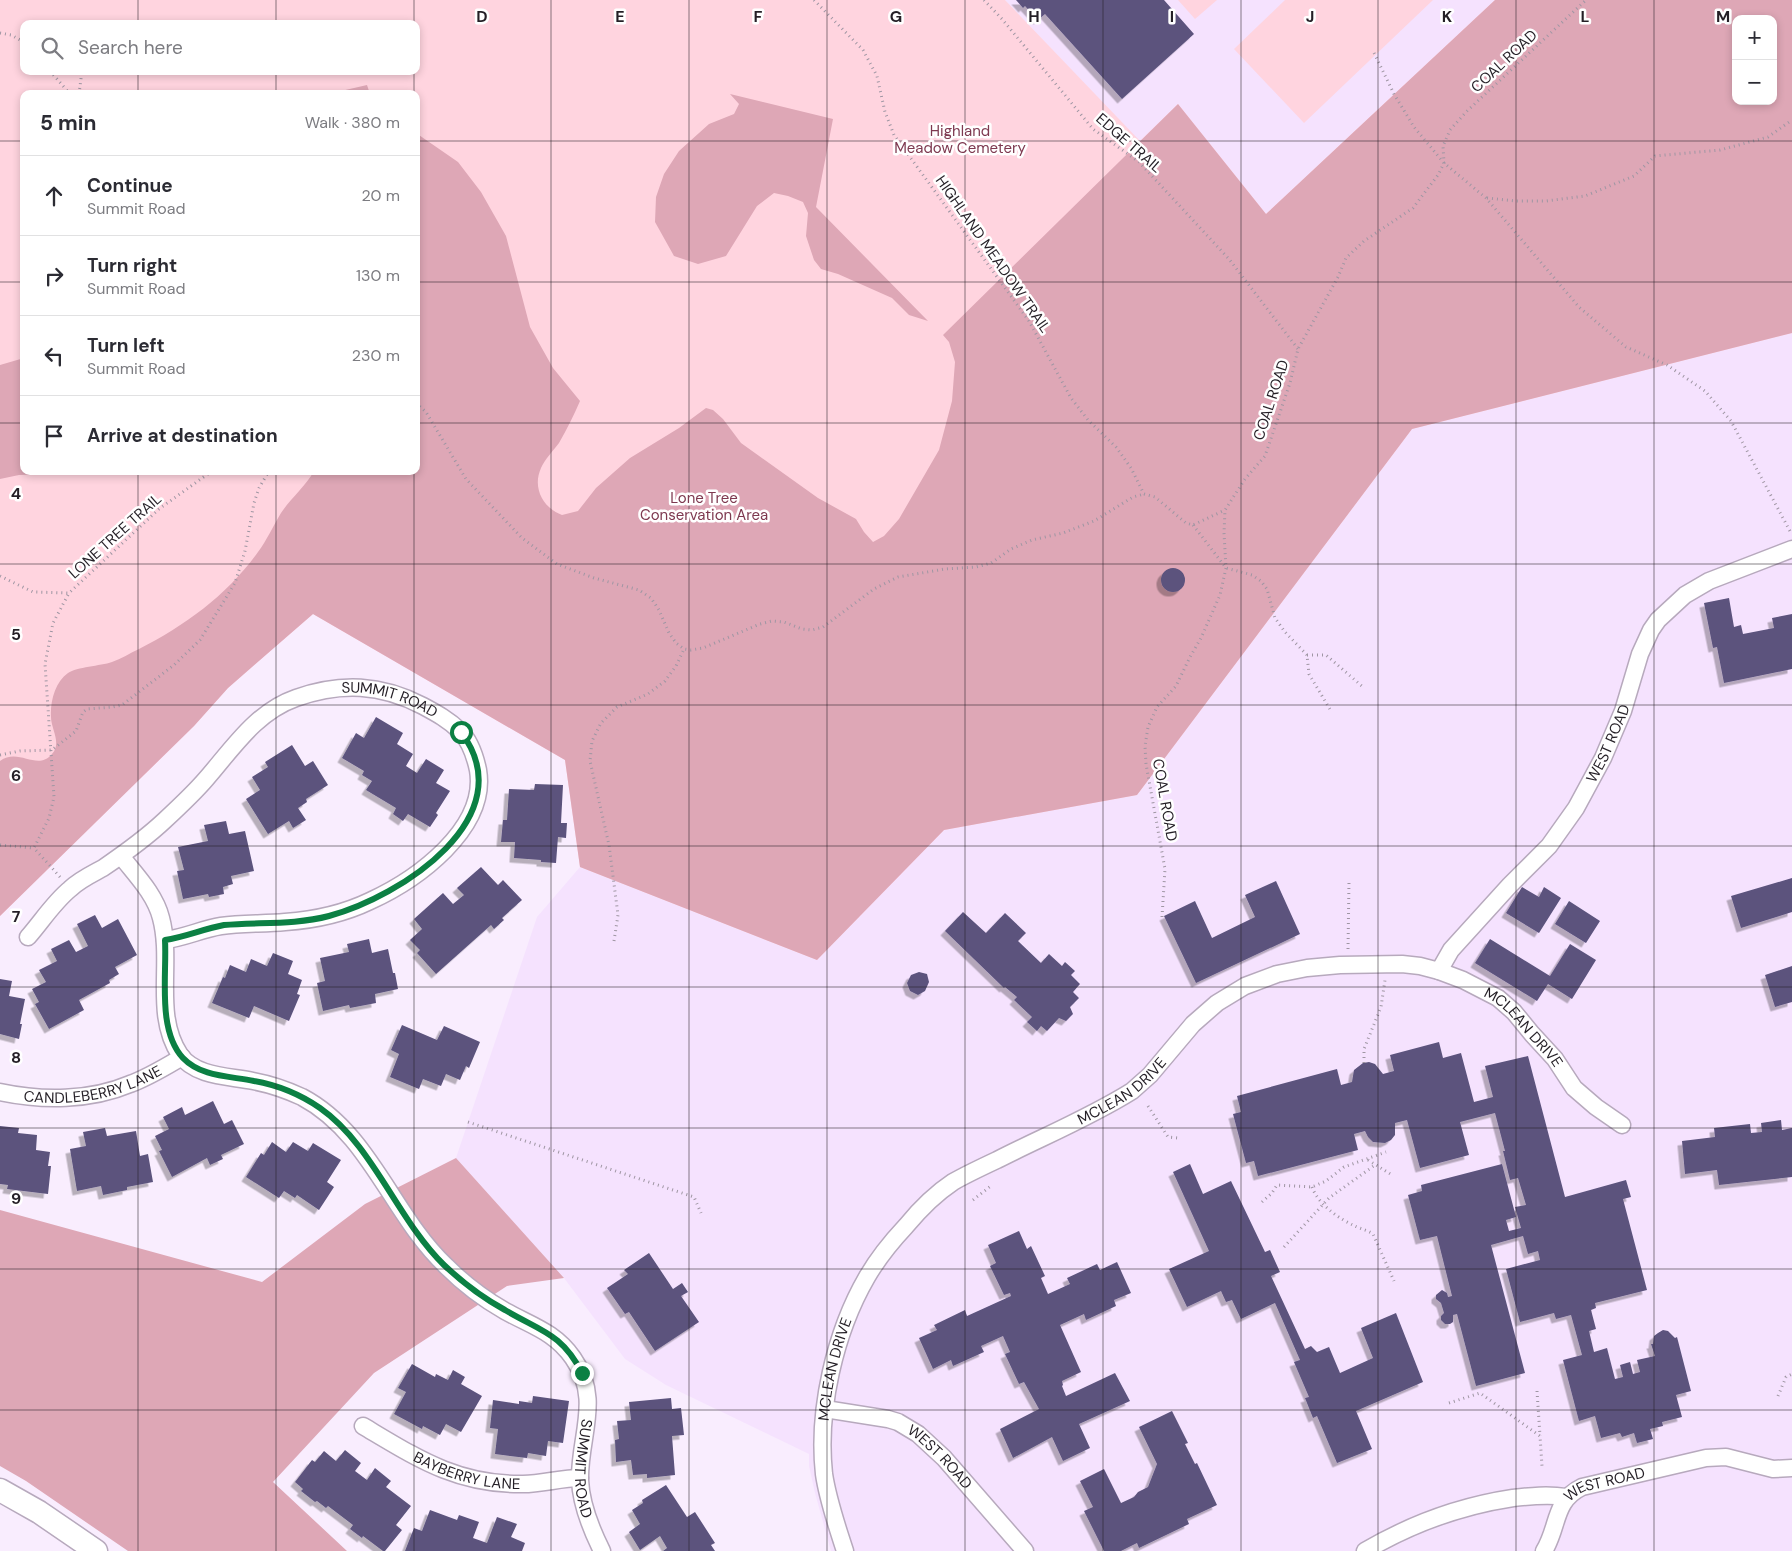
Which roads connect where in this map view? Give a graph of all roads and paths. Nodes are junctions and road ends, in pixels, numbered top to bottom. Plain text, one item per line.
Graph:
1 (814, 0) edge
2 (984, 0) edge
3 (1586, 0) edge
4 (0, 33) edge
5 (20, 40) edge
6 (1374, 53) dead end
7 (53, 75) edge
8 (81, 75) edge
9 (67, 90) edge
10 (80, 90) edge
11 (1792, 120) edge
12 (1444, 164) junction
13 (1486, 198) junction
14 (1298, 350) junction
15 (420, 407) edge
16 (206, 475) edge
17 (267, 475) edge
18 (1144, 494) junction
19 (1225, 510) junction
20 (1193, 525) junction
21 (1792, 535) edge
22 (1792, 549) edge
23 (1226, 568) junction
24 (0, 576) edge
25 (69, 593) junction
26 (684, 649) junction
27 (1307, 655) junction
28 (1363, 687) dead end
29 (1331, 711) dead end
30 (52, 750) junction
31 (0, 755) edge
32 (0, 845) edge
33 (34, 848) junction
34 (120, 856) junction
35 (1349, 881) dead end
36 (70, 888) junction
37 (1162, 917) dead end
38 (28, 937) dead end
39 (165, 940) junction
40 (614, 941) dead end
41 (1348, 949) dead end
42 (1439, 971) junction
43 (1386, 980) dead end
44 (182, 1057) junction
45 (1364, 1063) dead end
46 (0, 1092) edge
47 (1148, 1106) dead end
48 (468, 1122) dead end
49 (1622, 1125) dead end
50 (1178, 1138) dead end
51 (1386, 1152) dead end
52 (1367, 1160) junction
53 (1375, 1165) junction
54 (1392, 1175) dead end
55 (992, 1185) dead end
56 (1312, 1187) junction
57 (973, 1200) dead end
58 (1262, 1202) dead end
59 (1323, 1204) junction
60 (700, 1212) dead end
61 (1284, 1247) dead end
62 (1394, 1281) dead end
63 (1792, 1374) edge
64 (1536, 1391) dead end
65 (1778, 1396) dead end
66 (1449, 1403) dead end
67 (825, 1409) junction
68 (363, 1426) dead end
69 (1540, 1436) junction
70 (1542, 1466) dead end
71 (1792, 1468) edge
72 (580, 1478) junction
73 (0, 1490) edge
74 (1566, 1497) junction
75 (84, 1548) edge
76 (602, 1551) edge
77 (845, 1551) edge
78 (1025, 1551) edge
79 (1365, 1551) edge
80 (1544, 1551) edge

1 - 18 path, HIGHLAND MEADOW TRAIL
2 - 14 path, EDGE TRAIL
3 - 12 path, COAL ROAD
4 - 5 path
6 - 12 path
7 - 9 path
8 - 10 path
11 - 13 path
12 - 13 path
12 - 14 path, COAL ROAD
13 - 21 path
14 - 19 path, COAL ROAD
15 - 26 path
16 - 25 path, LONE TREE TRAIL
17 - 30 path
18 - 20 path
18 - 26 path
19 - 20 path
19 - 23 path, COAL ROAD
20 - 23 path
22 - 42 street, WEST ROAD
23 - 27 path
23 - 37 path, COAL ROAD
24 - 25 path, LONE TREE TRAIL
25 - 30 path
26 - 40 path
27 - 28 path
27 - 29 path
30 - 31 path
30 - 33 path
32 - 33 path
33 - 36 path
34 - 36 street, SUMMIT ROAD
34 - 39 street
34 - 39 street, SUMMIT ROAD
35 - 41 path
36 - 38 street, SUMMIT ROAD
39 - 44 street
42 - 49 street, MCLEAN DRIVE
42 - 67 street, MCLEAN DRIVE
43 - 45 path
44 - 46 street, CANDLEBERRY LANE
44 - 72 street, SUMMIT ROAD
47 - 50 path
48 - 60 path
51 - 52 path
52 - 53 path
52 - 56 path
53 - 54 path
53 - 59 path
55 - 57 path
56 - 58 path
56 - 59 path
59 - 61 path
59 - 62 path
63 - 65 path
64 - 69 path
66 - 69 path
67 - 77 street, MCLEAN DRIVE
67 - 78 street, WEST ROAD
68 - 72 street, BAYBERRY LANE
69 - 70 path
71 - 74 street, WEST ROAD
72 - 76 street, SUMMIT ROAD
73 - 75 main road
74 - 79 street, WEST ROAD
74 - 80 street

